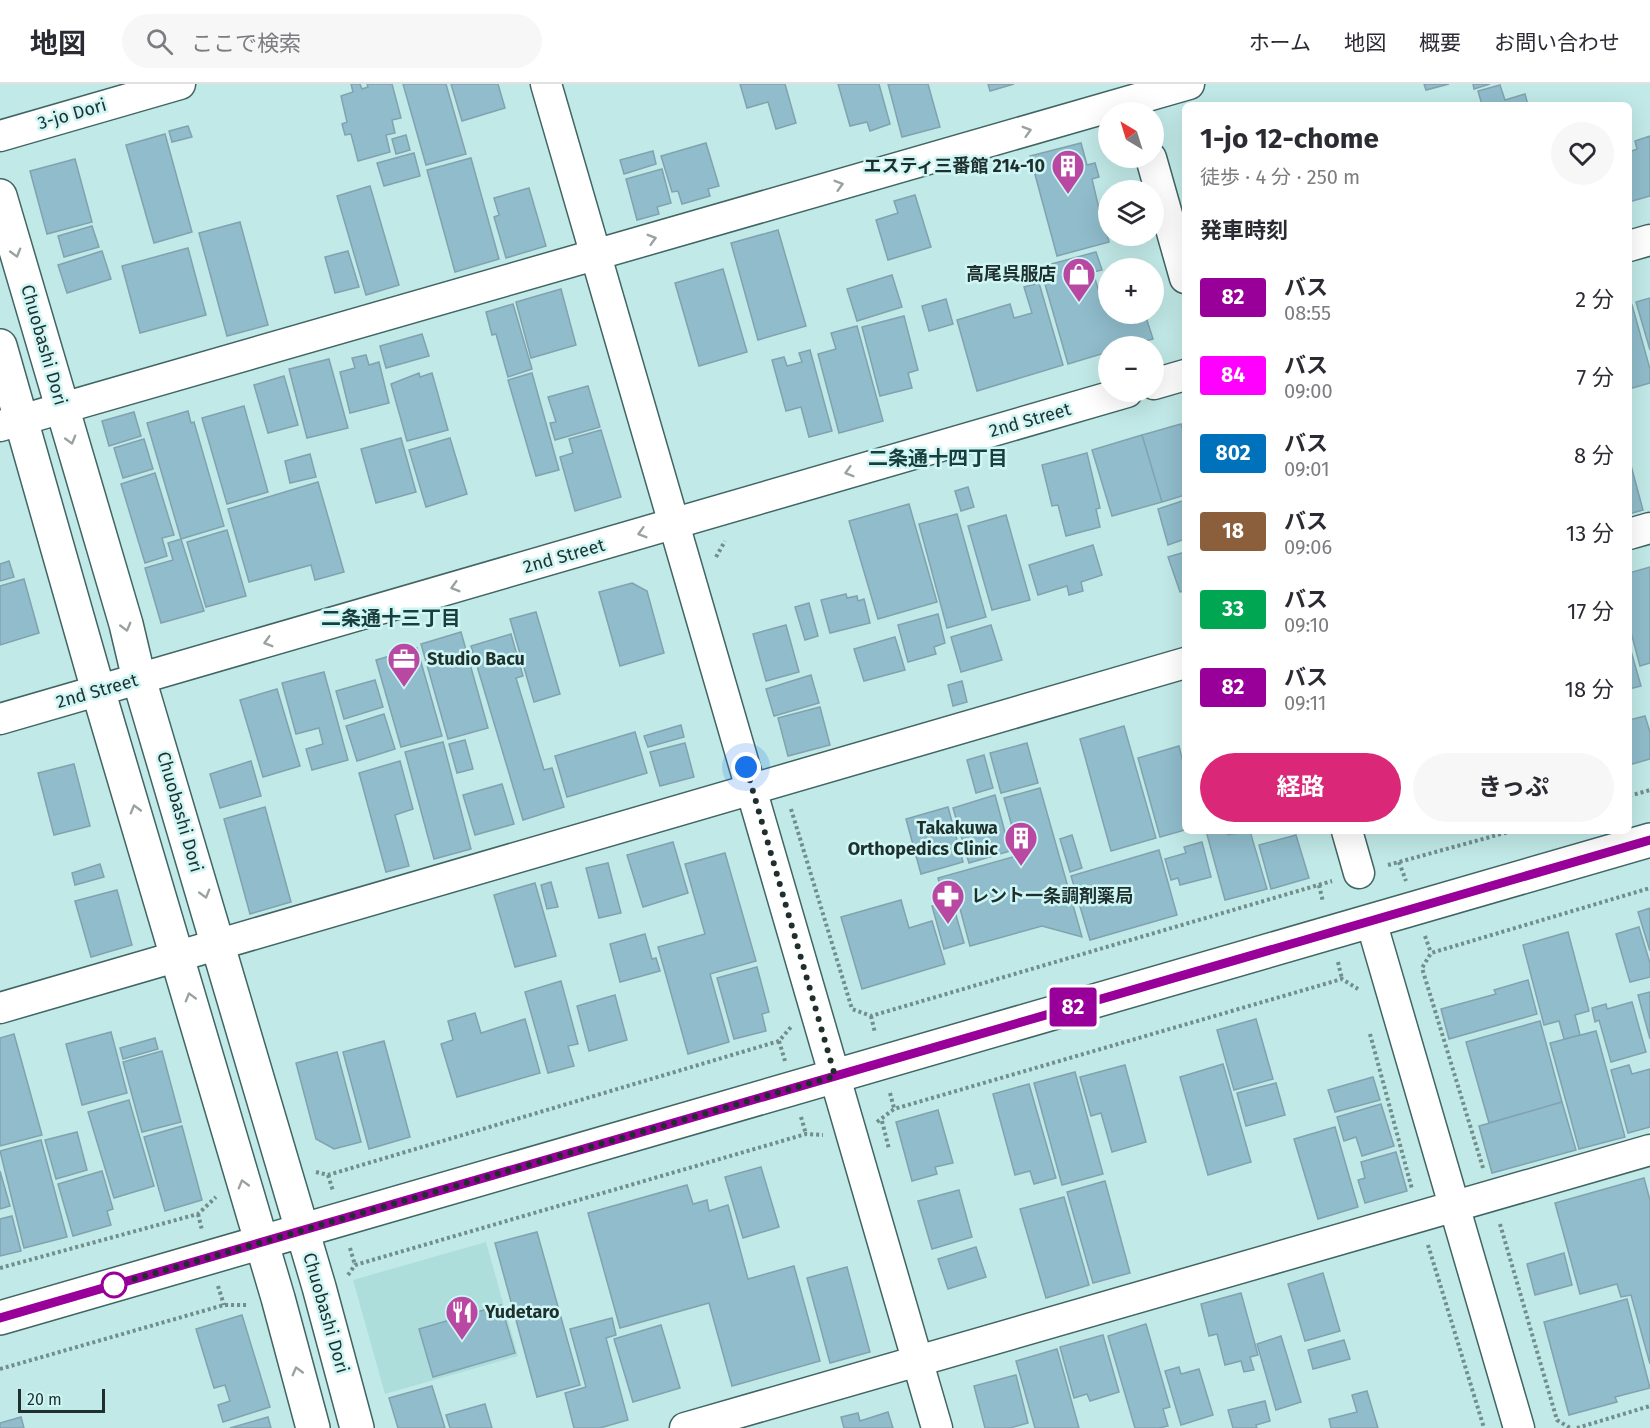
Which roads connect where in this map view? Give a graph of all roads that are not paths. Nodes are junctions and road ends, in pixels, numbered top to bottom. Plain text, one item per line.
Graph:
1 (180, 84) edge
2 (546, 84) edge
3 (1189, 84) edge
4 (1134, 99) edge
5 (0, 136) edge
6 (1154, 168) edge
7 (0, 196) edge
8 (1650, 240) edge
9 (1632, 245) edge
10 (595, 255) junction
11 (1182, 267) edge
12 (0, 346) edge
13 (1182, 376) edge
14 (1164, 381) edge
15 (1098, 400) edge
16 (62, 408) junction
17 (11, 423) edge
18 (674, 523) junction
19 (1650, 528) edge
20 (1632, 533) edge
21 (1182, 664) edge
22 (139, 679) junction
23 (98, 690) junction
24 (0, 719) edge
25 (753, 789) junction
26 (1348, 834) edge
27 (1650, 840) edge
28 (1359, 873) dead end
29 (1371, 921) junction
30 (219, 944) junction
31 (178, 956) junction
32 (0, 1008) edge
33 (835, 1076) junction
34 (1650, 1150) edge
35 (1455, 1207) junction
36 (302, 1230) junction
37 (261, 1242) junction
38 (0, 1318) edge
39 (918, 1360) junction
40 (313, 1428) edge
41 (357, 1428) edge
42 (685, 1428) edge
43 (937, 1428) edge
44 (1519, 1428) edge

1 - 5 street, 3-jo Dori
2 - 10 street
3 - 4 street
10 -> 4 street
6 - 11 street
7 -> 16 street, Chuobashi Dori
8 - 9 street
10 - 16 street
10 - 18 street
12 - 17 street
13 - 14 street
15 -> 18 street, 2nd Street
16 - 17 street
16 -> 22 street, Chuobashi Dori
17 - 23 street
18 -> 22 street, 2nd Street
18 - 25 street
19 - 20 street
21 - 25 street
22 - 23 street, 2nd Street
22 -> 30 street, Chuobashi Dori
23 - 24 street, 2nd Street
31 -> 23 street
25 - 30 street
25 - 33 street
26 - 28 street
27 - 29 street
29 - 33 street
29 - 35 street
30 - 31 street
30 - 36 street, Chuobashi Dori
31 - 32 street
37 -> 31 street
33 - 36 street
33 - 39 street
34 - 35 street
35 - 39 street
35 - 44 street
36 - 37 street
36 - 41 street, Chuobashi Dori
37 - 38 street
40 -> 37 street
39 - 42 street
39 - 43 street

